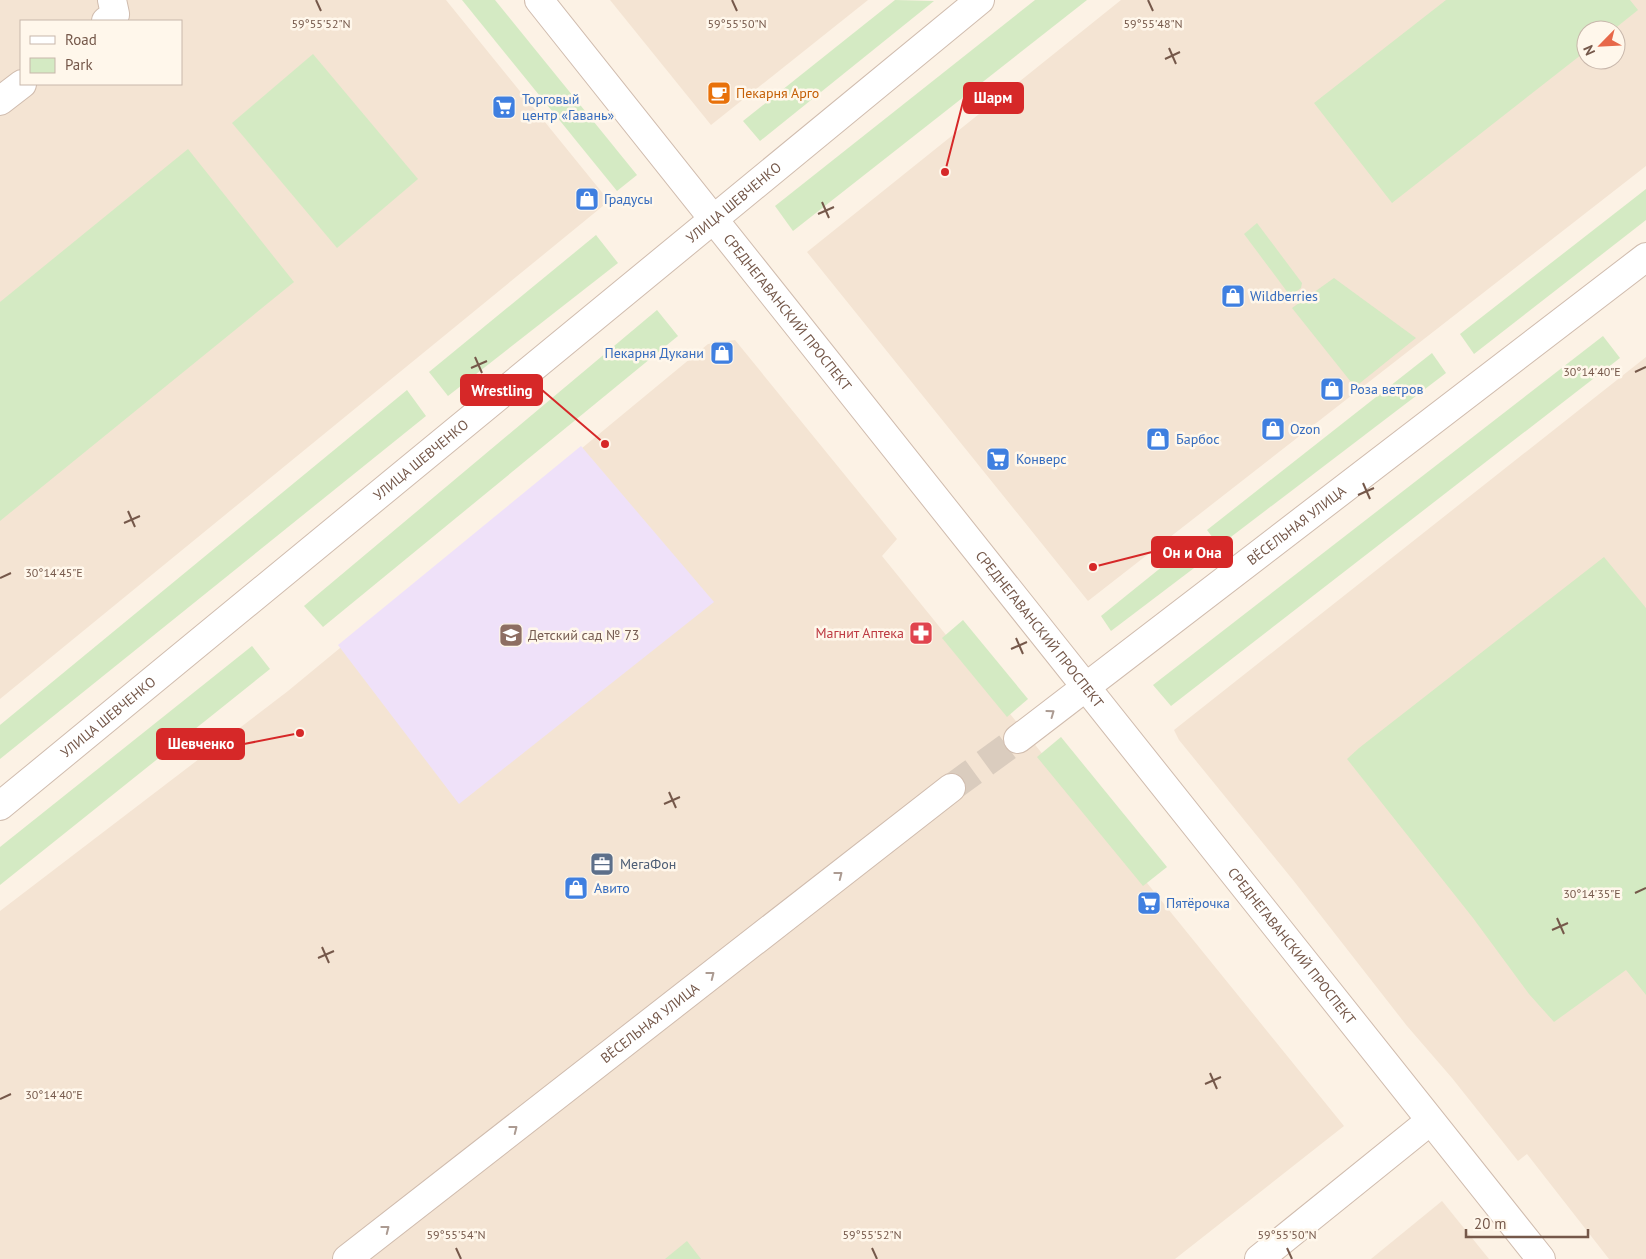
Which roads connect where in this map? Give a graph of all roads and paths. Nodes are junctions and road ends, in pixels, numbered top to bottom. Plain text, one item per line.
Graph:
1 (112, 0) edge
2 (539, 0) edge
3 (980, 0) edge
4 (107, 20) edge
5 (21, 85) edge
6 (0, 100) edge
7 (713, 220) junction
8 (1646, 257) edge
9 (1086, 688) junction
10 (1018, 739) tunnel mouth
11 (952, 788) tunnel mouth
12 (0, 806) edge
13 (1430, 1121) junction
14 (347, 1259) edge
15 (1259, 1259) edge
16 (1540, 1259) edge

1 - 4 street
2 - 7 street, СРЕДНЕГАВАНСКИЙ ПРОСПЕКТ
3 - 7 street, УЛИЦА ШЕВЧЕНКО
5 - 6 street
7 - 9 street, СРЕДНЕГАВАНСКИЙ ПРОСПЕКТ
7 - 12 street, УЛИЦА ШЕВЧЕНКО
8 - 9 street, ВЁСЕЛЬНАЯ УЛИЦА
10 -> 9 street, ВЁСЕЛЬНАЯ УЛИЦА
9 - 13 street, СРЕДНЕГАВАНСКИЙ ПРОСПЕКТ
14 -> 11 street, ВЁСЕЛЬНАЯ УЛИЦА
13 - 15 street
13 - 16 street, СРЕДНЕГАВАНСКИЙ ПРОСПЕКТ

